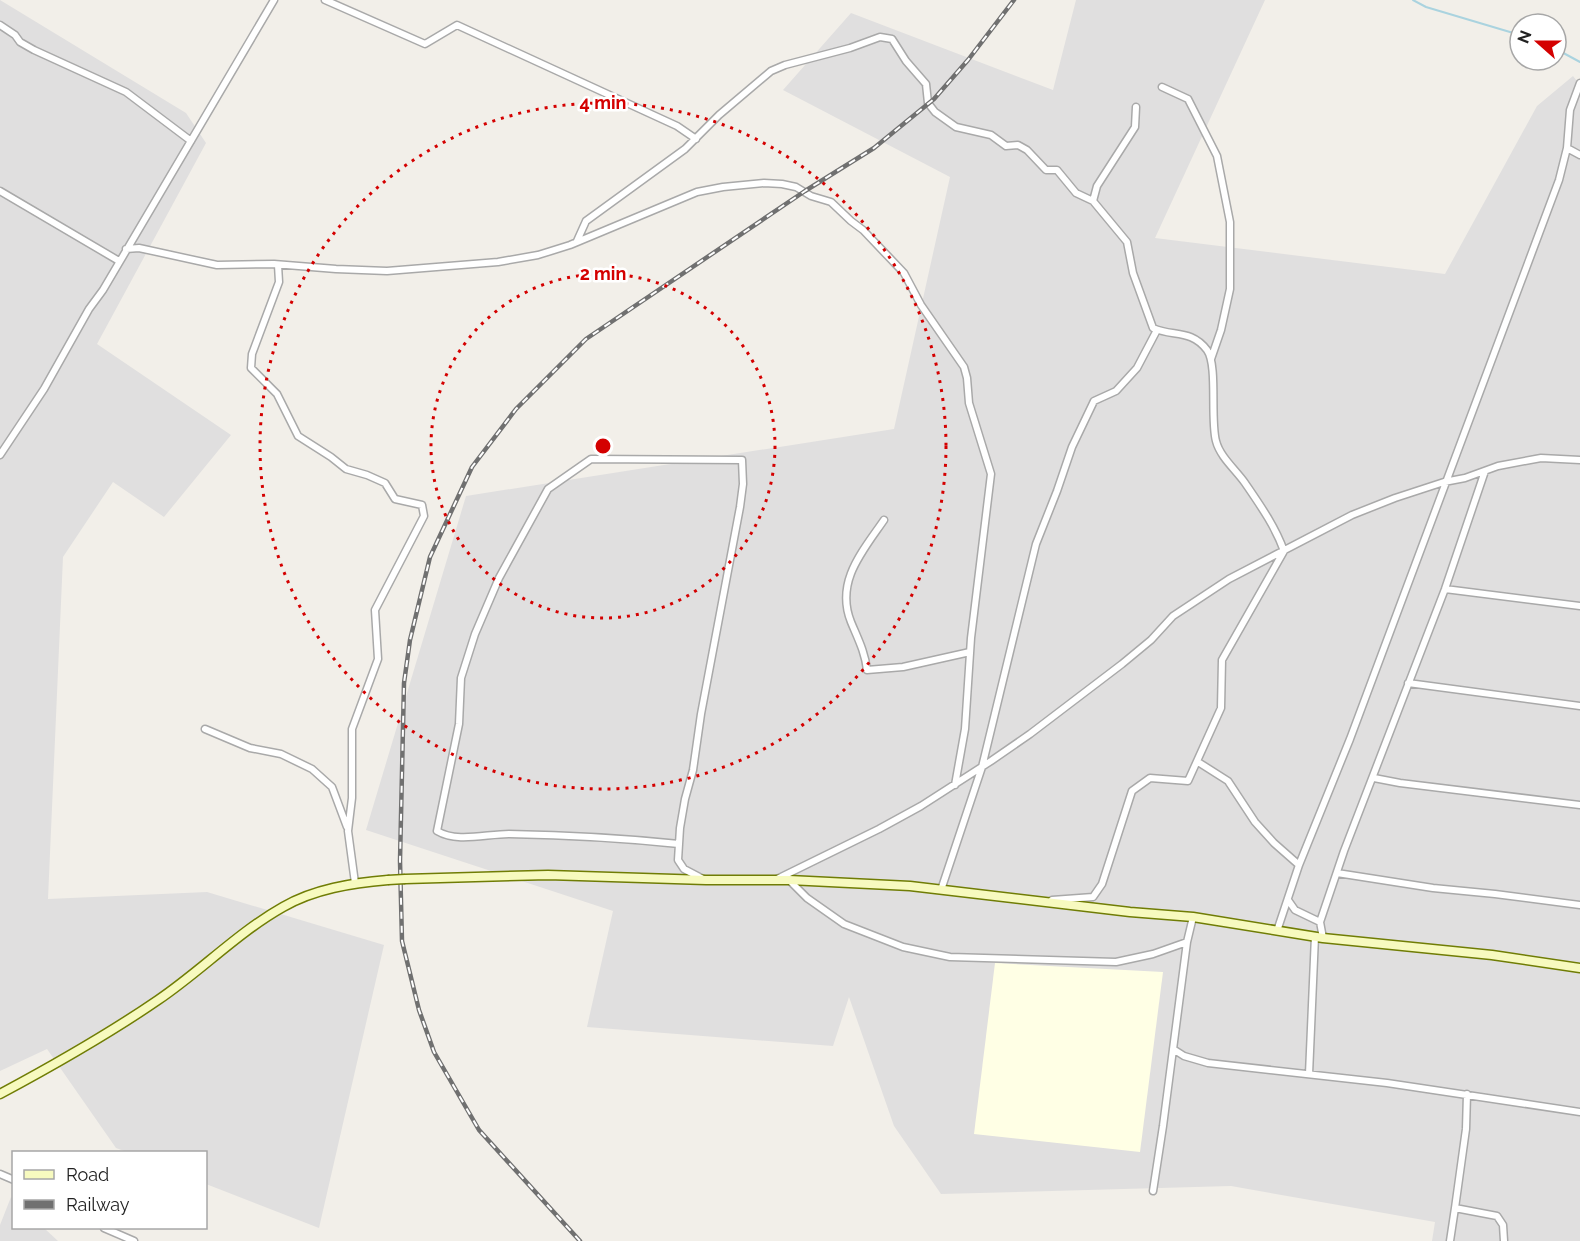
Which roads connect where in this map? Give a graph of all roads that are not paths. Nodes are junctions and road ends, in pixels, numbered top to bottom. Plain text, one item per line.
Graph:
1 (274, 0) edge
2 (325, 0) edge
3 (0, 25) edge
4 (1580, 83) edge
5 (1162, 87) dead end
6 (1136, 107) dead end
7 (696, 139) junction
8 (191, 141) junction
9 (1567, 148) junction
10 (1580, 155) edge
11 (0, 191) edge
12 (1093, 201) junction
13 (576, 242) junction
14 (126, 249) junction
15 (118, 261) junction
16 (278, 265) junction
17 (1157, 330) junction
18 (1211, 359) junction
19 (0, 455) edge
20 (1580, 460) edge
21 (1485, 471) junction
22 (1444, 482) junction
23 (884, 520) dead end
24 (1284, 551) junction
25 (1445, 589) junction
26 (1580, 606) edge
27 (970, 652) junction
28 (1407, 683) junction
29 (1580, 706) edge
30 (206, 729) dead end
31 (1198, 762) junction
32 (982, 767) junction
33 (1374, 778) junction
34 (955, 784) junction
35 (1580, 805) edge
36 (348, 831) junction
37 (679, 844) junction
38 (1299, 865) junction
39 (1337, 873) junction
40 (706, 880) junction
41 (774, 880) junction
42 (789, 880) junction
43 (355, 882) junction
44 (941, 890) junction
45 (1288, 900) junction
46 (1038, 901) junction
47 (1580, 905) edge
48 (1193, 917) junction
49 (1320, 922) junction
50 (1277, 931) junction
51 (1319, 937) junction
52 (1187, 942) junction
53 (1580, 968) edge
54 (1173, 1049) junction
55 (1309, 1074) junction
56 (0, 1094) edge
57 (1467, 1094) junction
58 (1580, 1112) edge
59 (1153, 1191) dead end
60 (1455, 1208) junction
61 (108, 1229) edge
62 (134, 1241) edge
63 (1450, 1241) edge
64 (1504, 1241) edge

1 - 8 street
2 - 7 street
3 - 8 street
4 - 9 street
5 - 18 street
6 - 12 street
7 - 12 street
7 - 13 street
8 - 14 street
9 - 10 street
9 - 22 street
11 - 15 street
12 - 17 street
13 - 16 street
13 - 27 street
14 - 15 street
14 - 16 street
15 - 19 street
16 - 36 street
17 - 18 street
17 - 32 street
18 - 24 street
20 - 21 street
21 - 22 street
21 - 25 street
22 - 24 street
22 - 38 street
23 - 27 street
24 - 31 street
24 - 32 street
25 - 26 street
25 - 28 street
27 - 34 street
28 - 29 street
28 - 33 street
30 - 36 street
31 - 38 street
31 - 46 street
32 - 34 street
32 - 44 street
33 - 35 street
33 - 39 street
34 - 41 street
36 - 43 street
37 - 37 street
37 - 40 street
38 - 45 street
39 - 47 street
39 - 49 street
40 - 41 main road
40 - 43 main road, bridge
41 - 42 main road
42 - 44 main road
42 - 52 street
43 - 56 main road
44 - 46 main road
45 - 49 street
45 - 50 street
46 - 48 main road
48 - 50 main road
48 - 52 street
49 - 51 street
50 - 51 main road
51 - 53 main road
51 - 55 street
52 - 54 street
54 - 55 street
54 - 59 street
55 - 57 street
57 - 58 street
57 - 60 street
60 - 63 street
60 - 64 street
61 - 62 street

